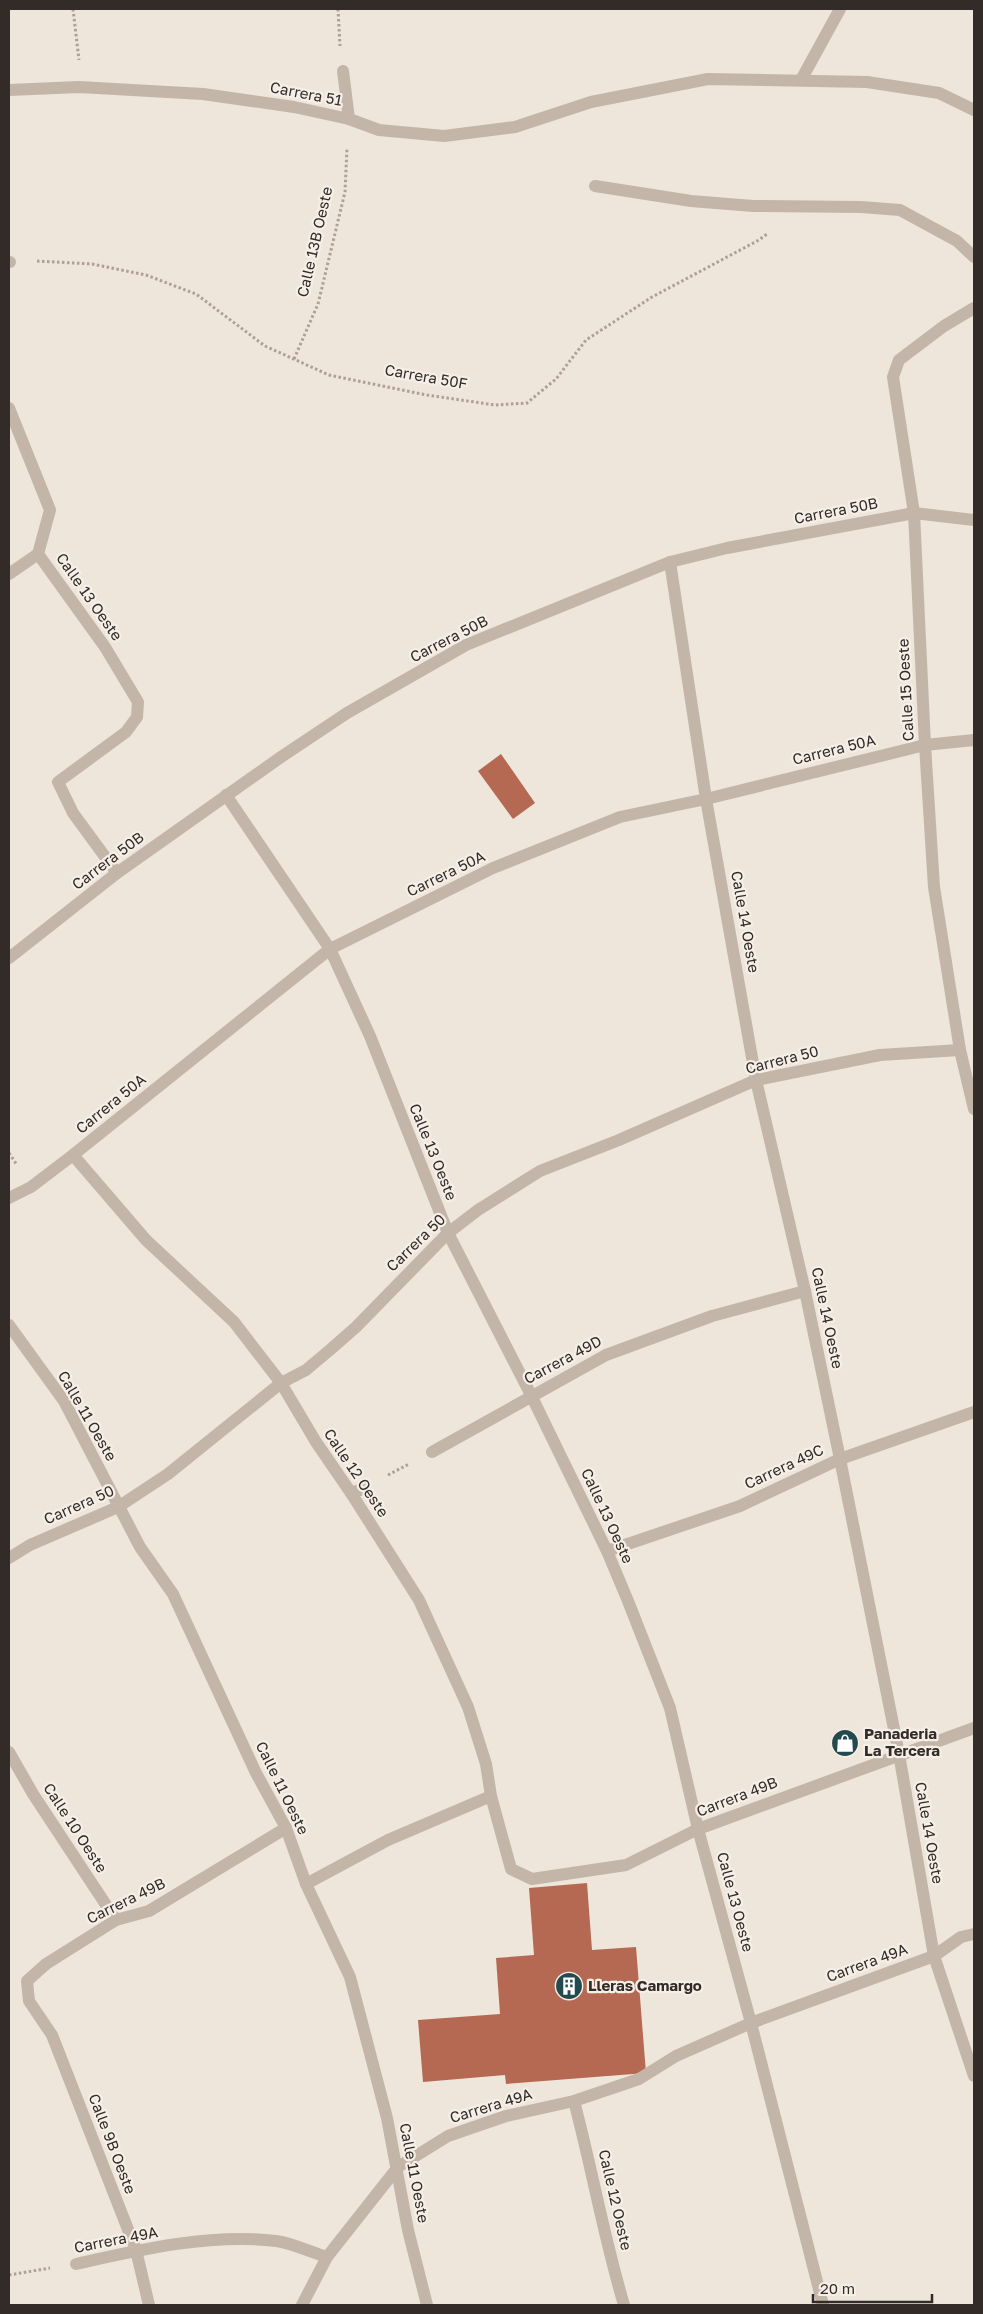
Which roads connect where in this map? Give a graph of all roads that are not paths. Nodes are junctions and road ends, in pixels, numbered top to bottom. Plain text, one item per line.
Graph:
1 (840, 9) edge
2 (343, 71) road end
3 (801, 80) junction
4 (9, 90) edge
5 (974, 110) edge
6 (349, 120) junction
7 (595, 186) dead end
8 (974, 257) edge
9 (974, 308) edge
10 (9, 408) edge
11 (914, 513) junction
12 (974, 520) edge
13 (38, 554) junction
14 (670, 562) junction
15 (9, 574) edge
16 (974, 740) edge
17 (924, 744) junction
18 (226, 795) junction
19 (706, 798) junction
20 (117, 873) junction
21 (330, 949) junction
22 (9, 958) edge
23 (960, 1050) junction
24 (756, 1080) junction
25 (974, 1109) edge
26 (73, 1155) junction
27 (9, 1198) edge
28 (448, 1233) junction
29 (805, 1291) junction
30 (9, 1325) edge
31 (281, 1383) junction
32 (531, 1395) junction
33 (974, 1412) edge
34 (432, 1452) road end
35 (840, 1459) junction
36 (365, 1488) road end
37 (351, 1493) junction
38 (118, 1507) junction
39 (607, 1551) junction
40 (9, 1558) edge
41 (974, 1728) edge
42 (9, 1752) edge
43 (899, 1754) junction
44 (491, 1796) junction
45 (286, 1828) junction
46 (698, 1829) junction
47 (511, 1869) joint
48 (306, 1884) junction
49 (116, 1920) junction
50 (974, 1934) edge
51 (934, 1956) junction
52 (29, 2001) joint
53 (751, 2023) junction
54 (974, 2076) edge
55 (574, 2101) junction
56 (398, 2167) junction
57 (136, 2250) junction
58 (327, 2257) junction
59 (76, 2264) road end
60 (150, 2305) edge
61 (302, 2305) edge
62 (427, 2305) edge
63 (624, 2305) edge
64 (823, 2305) edge

1 - 3 street
2 - 6 street
3 - 5 street, Carrera 51
3 - 6 street, Carrera 51
4 - 6 street, Carrera 51
7 - 8 street
9 - 11 street, Calle 15 Oeste
10 - 13 street, Calle 13 Oeste
11 - 12 street, Carrera 50B
11 - 14 street, Carrera 50B
11 - 17 street, Calle 15 Oeste
13 - 15 street
13 - 20 street, Calle 13 Oeste
14 - 18 street, Carrera 50B
14 - 19 street, Calle 14 Oeste
16 - 17 street, Carrera 50A
17 - 19 street, Carrera 50A
17 - 23 street, Calle 15 Oeste
18 - 20 street, Carrera 50B
18 - 21 street, Calle 13 Oeste
19 - 21 street, Carrera 50A
19 - 24 street, Calle 14 Oeste
20 - 22 street, Carrera 50B
21 - 26 street, Carrera 50A
21 - 28 street, Calle 13 Oeste
23 - 24 street, Carrera 50
23 - 25 street, Calle 15 Oeste
24 - 28 street, Carrera 50
24 - 29 street, Calle 14 Oeste
26 - 27 street, Carrera 50A
26 - 31 street, Calle 12 Oeste
28 - 31 street, Carrera 50
28 - 32 street, Calle 13 Oeste
29 - 32 street, Carrera 49D
29 - 35 street, Calle 14 Oeste
30 - 38 street, Calle 11 Oeste
31 - 37 street, Calle 12 Oeste
31 - 38 street, Carrera 50
32 - 34 street, Carrera 49D
32 - 39 street, Calle 13 Oeste
33 - 35 street, Carrera 49C
35 - 39 street, Carrera 49C
35 - 43 street, Calle 14 Oeste
36 - 37 street
37 - 44 street, Calle 12 Oeste
38 - 40 street, Carrera 50
38 - 45 street, Calle 11 Oeste
39 - 46 street, Calle 13 Oeste
41 - 43 street, Carrera 49B
42 - 49 street, Calle 10 Oeste
43 - 46 street, Carrera 49B
43 - 51 street, Calle 14 Oeste
44 - 47 street, Calle 12 Oeste
44 - 48 street
45 - 48 street, Calle 11 Oeste
45 - 49 street, Carrera 49B
46 - 47 street, Carrera 49B
46 - 53 street, Calle 13 Oeste
48 - 56 street, Calle 11 Oeste
49 - 52 street, Carrera 49B
50 - 51 street, Carrera 49A
51 - 53 street, Carrera 49A
51 - 54 street, Calle 14 Oeste
52 - 57 street, Calle 9B Oeste
53 - 55 street, Carrera 49A
53 - 64 street, Calle 13 Oeste
55 - 56 street, Carrera 49A
55 - 63 street, Calle 12 Oeste
56 - 58 street, Carrera 49A
56 - 62 street, Calle 11 Oeste
57 - 58 street, Carrera 49A
57 - 59 street, Carrera 49A
57 - 60 street, Calle 9B Oeste
58 - 61 street

